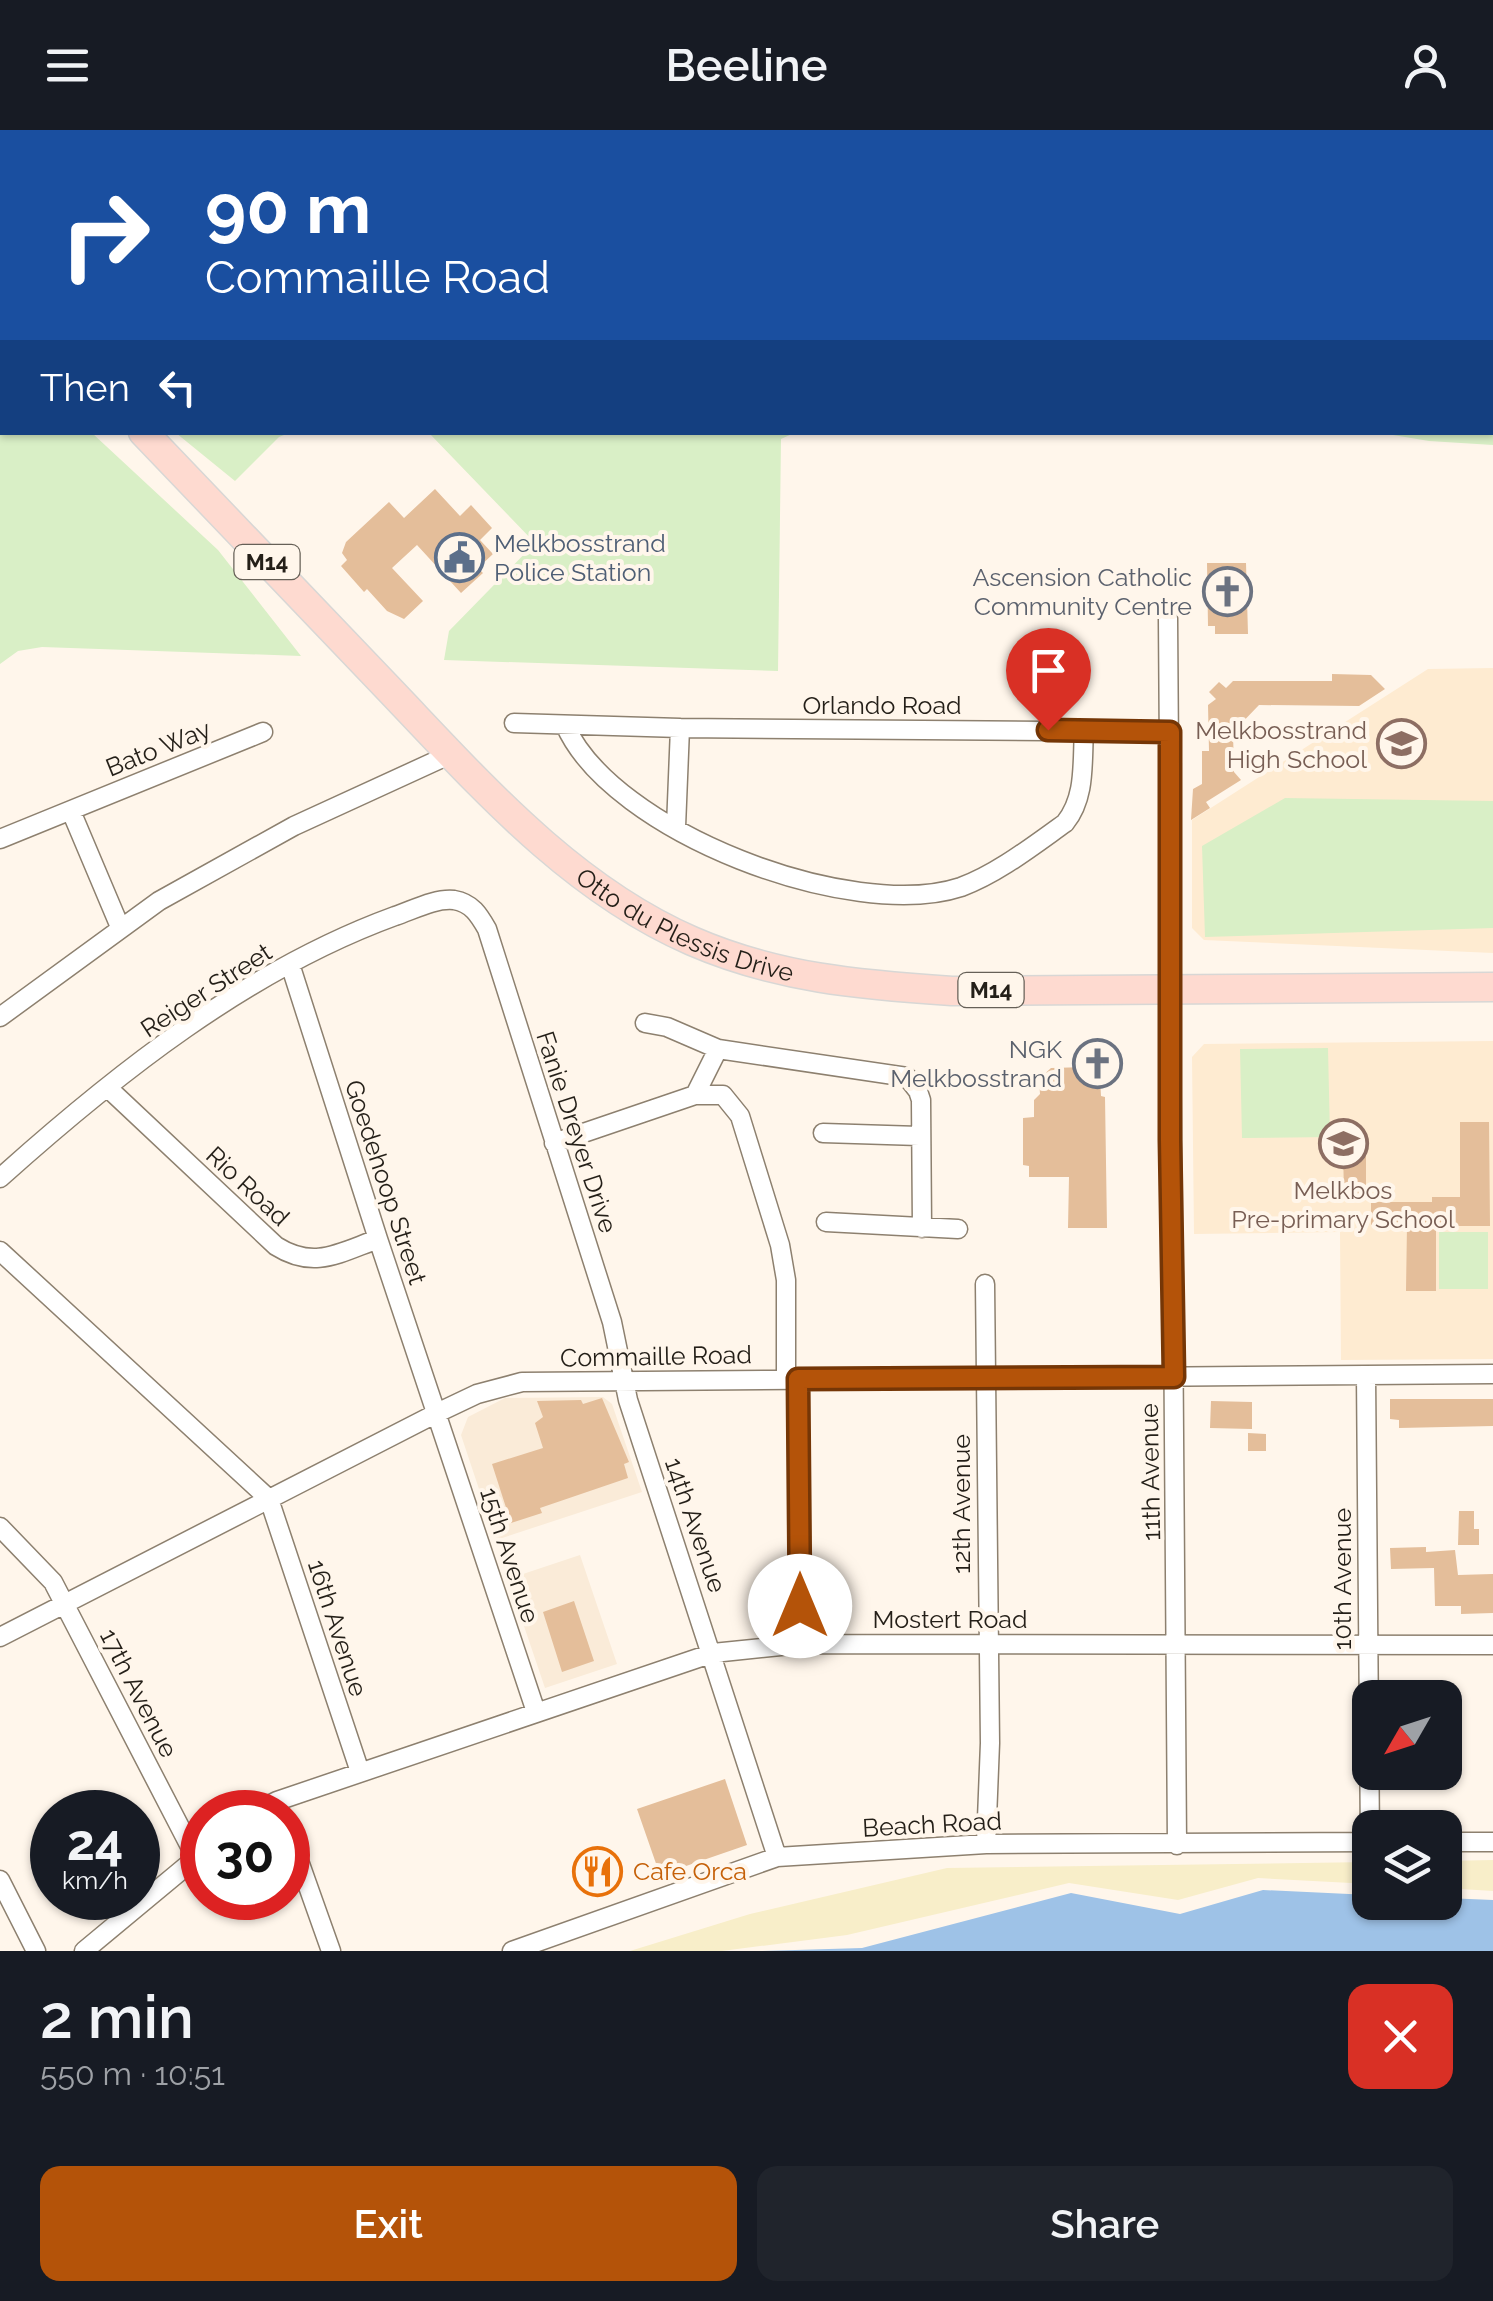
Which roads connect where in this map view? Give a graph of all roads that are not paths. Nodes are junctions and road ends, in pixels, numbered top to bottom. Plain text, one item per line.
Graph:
1 (146, 435) edge
2 (1168, 618) dead end
3 (514, 723) dead end
4 (565, 725) junction
5 (680, 728) junction
6 (1084, 730) junction
7 (263, 732) dead end
8 (1170, 732) junction
9 (451, 754) junction
10 (71, 810) junction
11 (676, 828) junction
12 (0, 839) edge
13 (468, 905) joint
14 (120, 927) junction
15 (290, 964) junction
16 (1493, 987) edge
17 (1169, 988) junction
18 (0, 1017) edge
19 (645, 1024) dead end
20 (718, 1049) junction
21 (108, 1088) junction
22 (695, 1095) junction
23 (824, 1134) dead end
24 (920, 1136) junction
25 (554, 1143) junction
26 (0, 1178) edge
27 (826, 1222) dead end
28 (922, 1228) junction
29 (958, 1229) dead end
30 (378, 1239) junction
31 (0, 1251) edge
32 (985, 1284) dead end
33 (1493, 1374) edge
34 (1366, 1375) junction
35 (1174, 1377) junction
36 (986, 1378) junction
37 (792, 1379) junction
38 (626, 1380) junction
39 (437, 1413) junction
40 (269, 1499) junction
41 (0, 1528) edge
42 (65, 1604) junction
43 (0, 1638) edge
44 (800, 1644) junction
45 (1177, 1644) junction
46 (987, 1645) junction
47 (1367, 1645) junction
48 (1493, 1645) edge
49 (713, 1653) junction
50 (536, 1712) junction
51 (360, 1772) junction
52 (310, 1794) edge
53 (1370, 1810) edge
54 (180, 1820) edge
55 (1352, 1842) edge
56 (1462, 1842) edge
57 (1493, 1842) edge
58 (986, 1844) junction
59 (1176, 1845) junction
60 (777, 1857) junction
61 (180, 1872) edge
62 (0, 1880) edge
63 (310, 1892) edge
64 (36, 1951) edge
65 (84, 1951) edge
66 (331, 1951) edge
67 (512, 1951) edge

1 - 9 main road, M14
2 - 8 street, 11th Avenue
3 - 4 street, Orlando Road
4 - 5 street, Orlando Road
4 - 11 street
5 - 6 street, Orlando Road
5 - 11 street
6 - 8 street, Orlando Road
6 - 11 street
7 - 10 street, Bato Way
8 - 17 street, 11th Avenue
9 - 14 street
9 - 17 main road, Otto du Plessis Drive / M14
10 - 12 street, Bato Way
10 - 14 street
13 - 15 street, Reiger Street
13 - 25 street, Fanie Dreyer Drive
14 - 18 street
15 - 21 street, Reiger Street
15 - 30 street, Goedehoop Street
16 - 17 main road, Otto du Plessis Drive / M14
17 - 35 street, 11th Avenue
19 - 20 street
20 - 22 street
20 - 24 street
21 - 26 street, Reiger Street
21 - 30 street, Rio Road
22 - 25 street
22 - 37 street
23 - 24 street
24 - 28 street
25 - 38 street, Fanie Dreyer Drive
27 - 28 street
28 - 29 street
30 - 39 street, Goedehoop Street
31 - 40 street
32 - 36 street, 12th Avenue
33 - 34 street, Commaille Road
34 - 35 street, Commaille Road
34 - 47 street, 10th Avenue
35 - 36 street, Commaille Road
35 - 45 street, 11th Avenue
36 - 37 street, Commaille Road
36 - 46 street, 12th Avenue
37 - 38 street, Commaille Road
37 - 44 street
38 - 39 street, Commaille Road
38 - 49 street, 14th Avenue
39 - 40 street, Commaille Road
39 - 50 street, 15th Avenue
40 - 42 street, Commaille Road
40 - 51 street, 16th Avenue
41 - 42 street, 17th Avenue
42 - 43 street, Commaille Road
42 - 54 street, 17th Avenue
44 - 46 street, Mostert Road
44 - 49 street, Mostert Road
45 - 46 street, Mostert Road
45 - 47 street, Mostert Road
45 - 59 street, 11th Avenue
46 - 58 street, 12th Avenue
47 - 48 street, Mostert Road
47 - 53 street, 10th Avenue
49 - 50 street, Mostert Road
49 - 60 street, 14th Avenue
50 - 51 street, Mostert Road
51 - 52 street, Mostert Road
55 - 59 street, Beach Road
56 - 57 street
58 - 59 street, Beach Road
58 - 60 street, Beach Road
60 - 67 street, Beach Road
61 - 65 street
62 - 64 street
63 - 66 street

